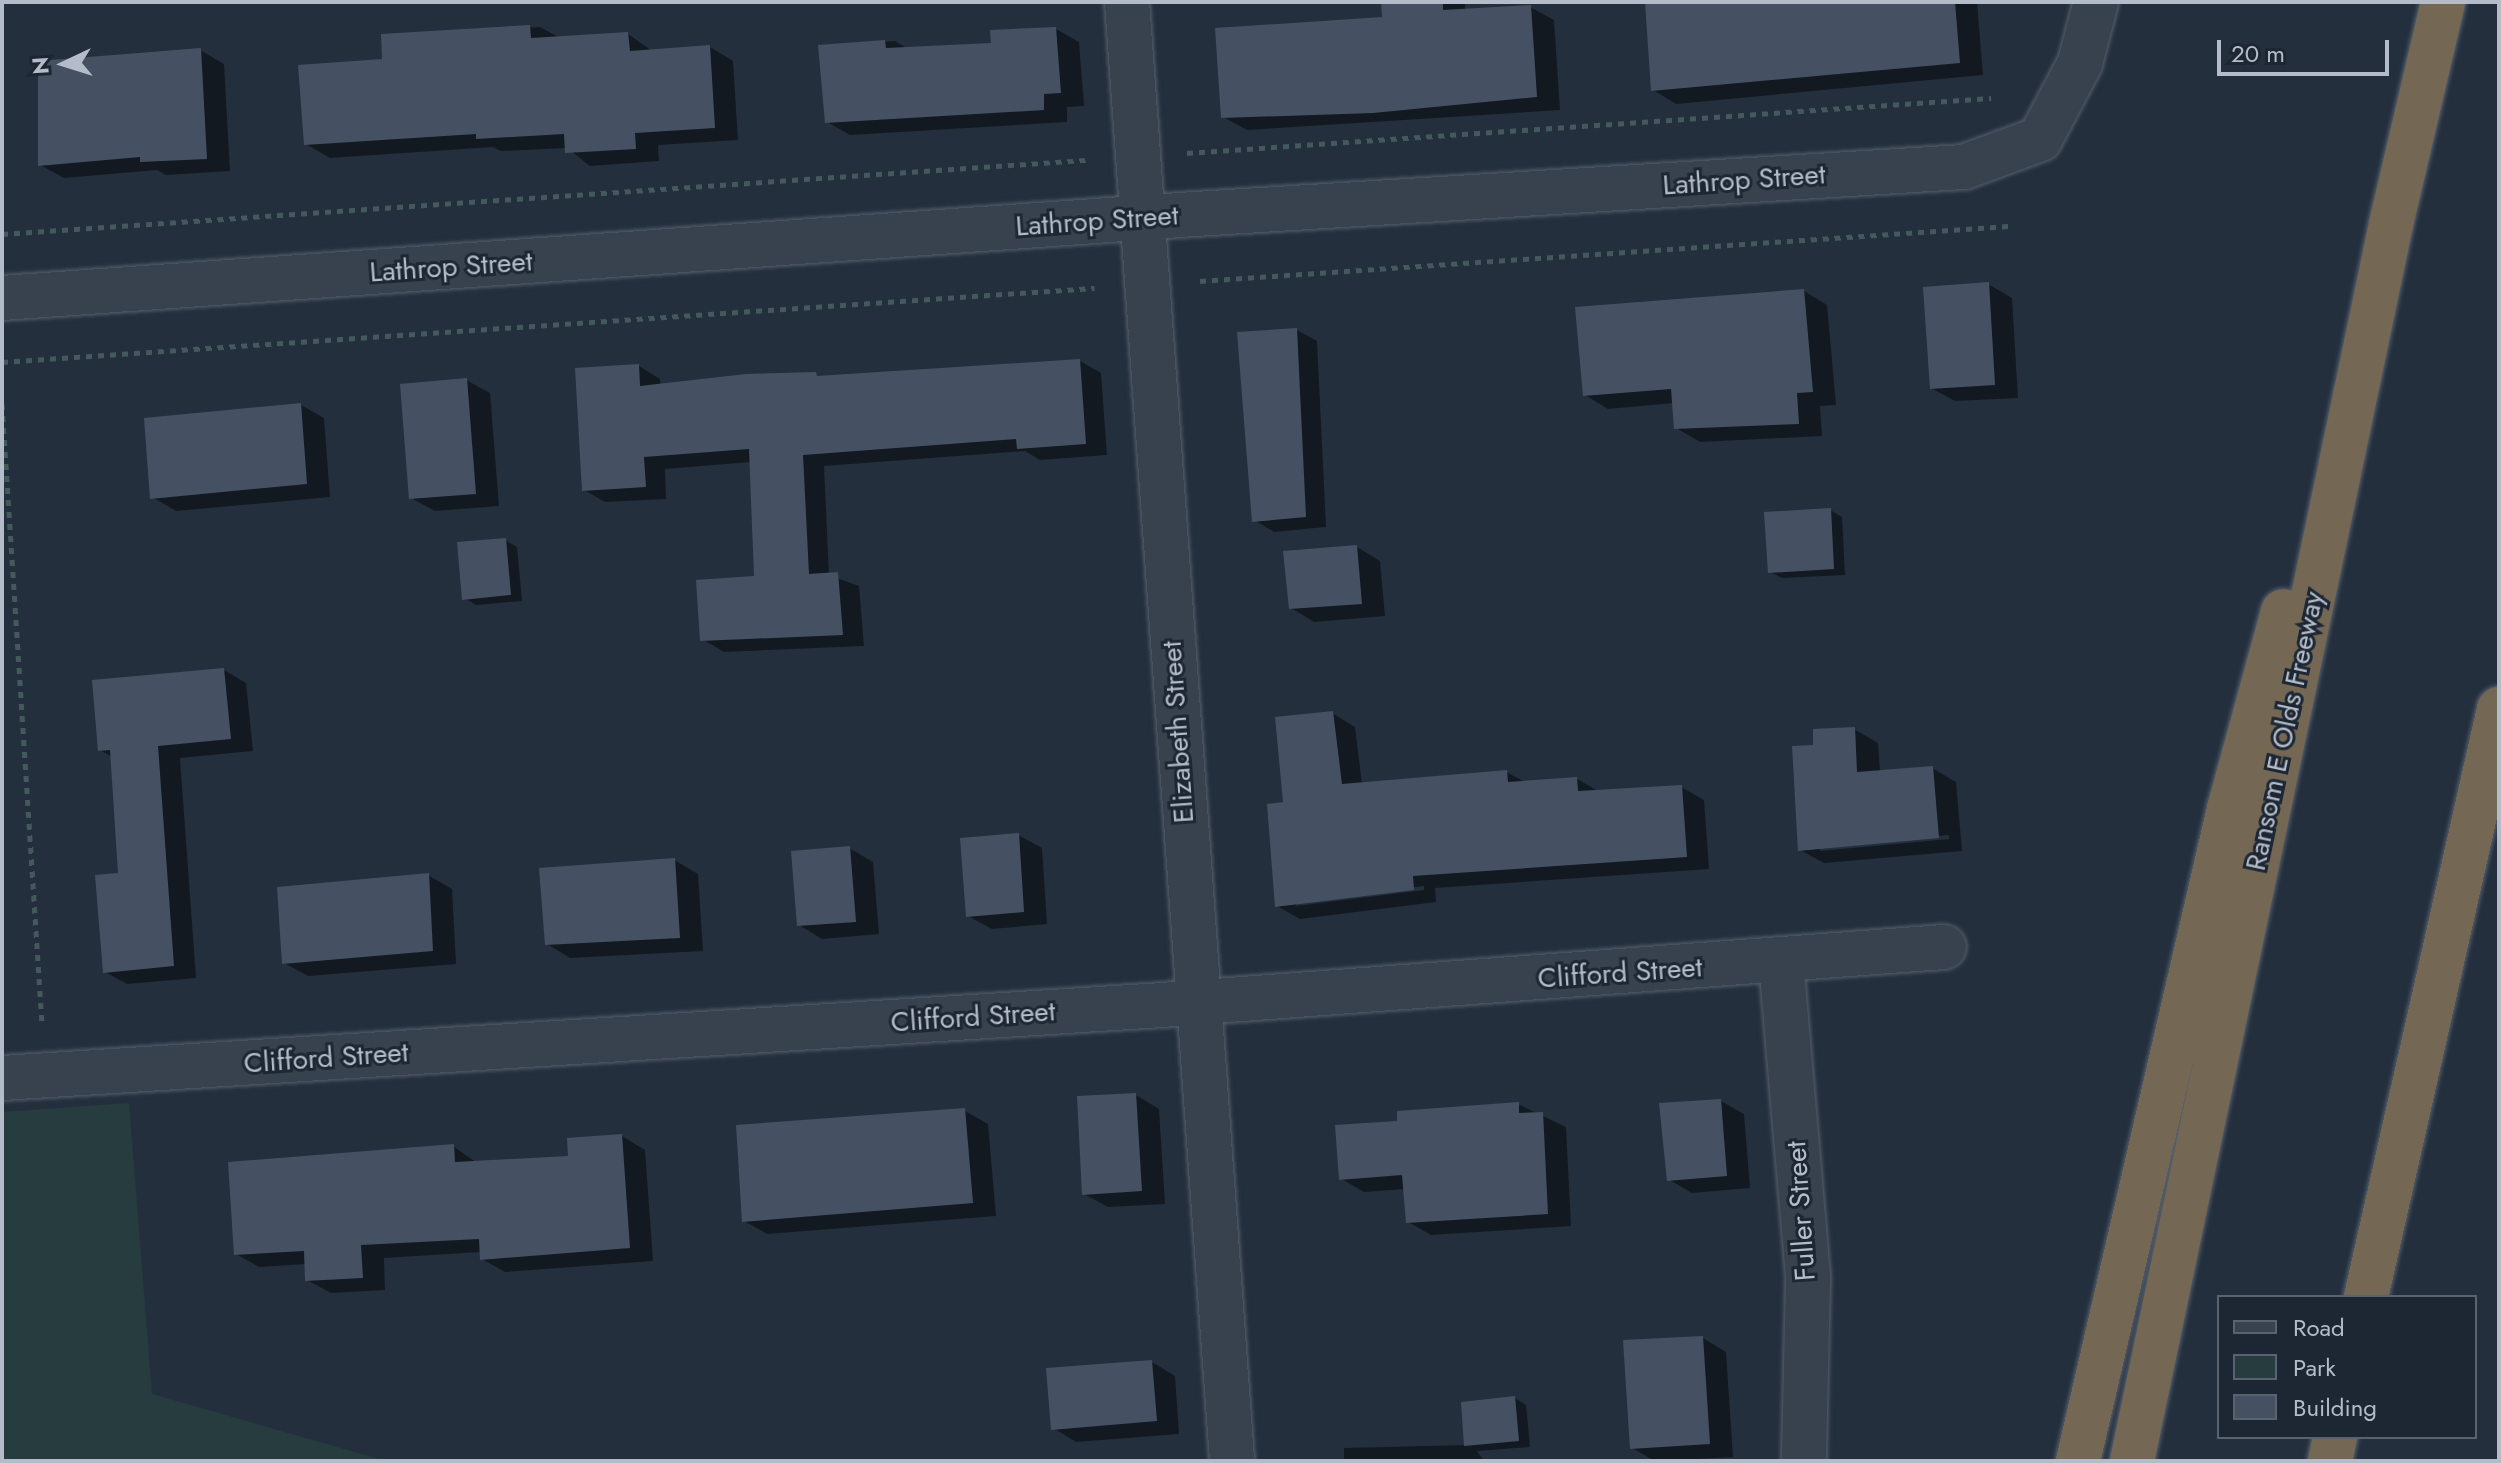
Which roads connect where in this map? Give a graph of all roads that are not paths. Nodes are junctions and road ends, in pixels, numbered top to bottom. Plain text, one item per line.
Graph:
1 (1127, 2) edge
2 (2096, 2) edge
3 (2443, 2) edge
4 (1142, 218) junction
5 (2391, 224) junction
6 (2, 298) edge
7 (2499, 709) edge
8 (1944, 947) dead end
9 (1781, 961) junction
10 (1197, 1002) junction
11 (2, 1078) edge
12 (2366, 1295) edge
13 (2335, 1439) edge
14 (1232, 1461) edge
15 (1804, 1461) edge
16 (2078, 1461) edge
17 (2132, 1461) edge
18 (2330, 1461) edge

1 - 4 street, Elizabeth Street
2 - 4 street, Lathrop Street
3 - 5 highway, Ransom E Olds Freeway
4 - 6 street, Lathrop Street
4 - 10 street, Elizabeth Street
5 - 16 highway
5 - 17 highway, Ransom E Olds Freeway
7 - 12 highway
8 - 9 street, Clifford Street
9 - 10 street, Clifford Street
9 - 15 street, Fuller Street
10 - 11 street, Clifford Street
10 - 14 street, Elizabeth Street
13 - 18 highway

